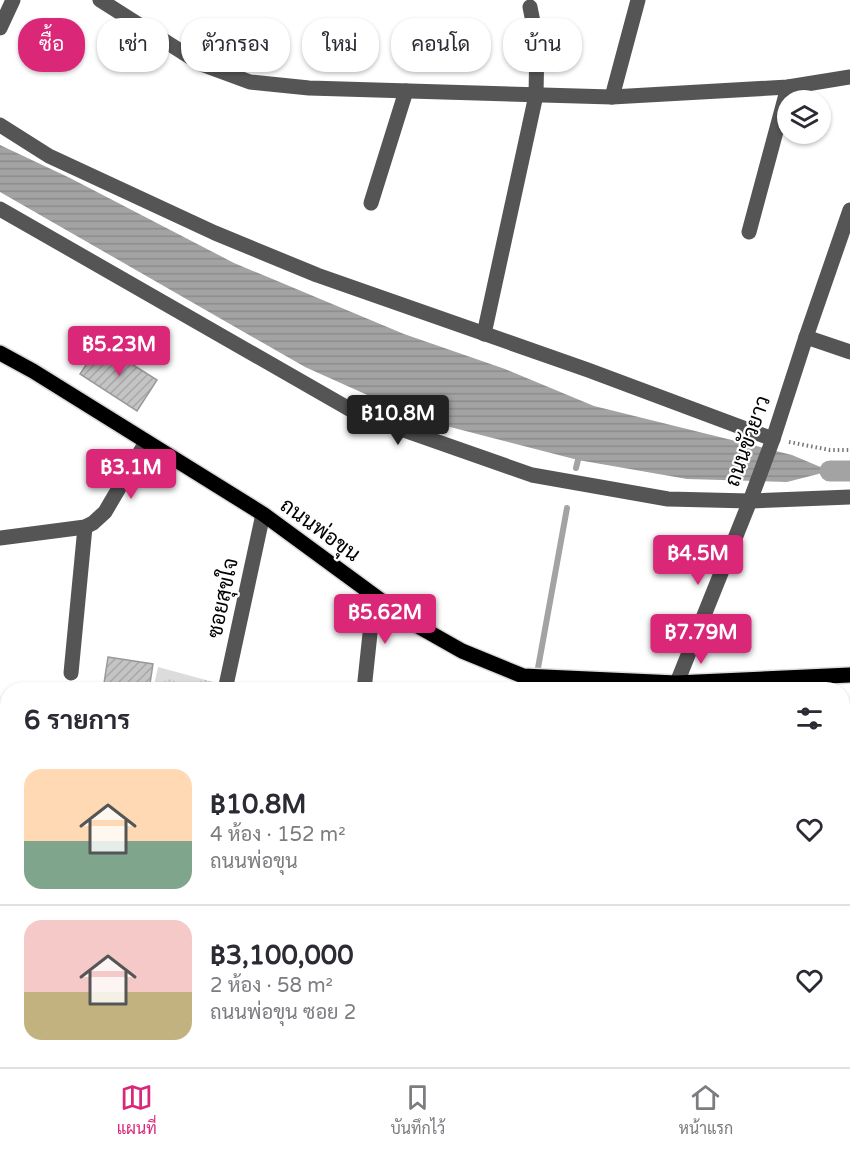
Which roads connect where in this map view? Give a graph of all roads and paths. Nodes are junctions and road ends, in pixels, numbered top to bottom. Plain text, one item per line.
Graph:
1 (13, 0) edge
2 (100, 0) edge
3 (638, 0) edge
4 (530, 6) dead end
5 (0, 28) edge
6 (850, 77) edge
7 (788, 87) junction
8 (406, 91) junction
9 (536, 95) junction
10 (612, 97) junction
11 (0, 125) edge
12 (371, 203) dead end
13 (0, 209) edge
14 (850, 210) edge
15 (749, 232) dead end
16 (484, 334) junction
17 (806, 337) junction
18 (850, 352) edge
19 (0, 353) edge
20 (773, 439) junction
21 (146, 442) junction
22 (850, 450) edge
23 (850, 497) edge
24 (750, 501) junction
25 (263, 514) junction
26 (85, 527) junction
27 (0, 538) edge
28 (374, 596) junction
29 (71, 673) dead end
30 (850, 675) edge
31 (227, 682) edge
32 (365, 682) edge
33 (620, 682) edge
34 (677, 682) edge
35 (739, 682) edge

1 - 5 street
2 - 8 street
3 - 10 street
4 - 9 street
6 - 7 street
7 - 10 street
7 - 15 street
8 - 9 street
8 - 12 street
9 - 10 street
9 - 16 street
11 - 16 street
13 - 24 street
14 - 17 street, ถนนขัวยาว
16 - 20 street
17 - 18 street
17 - 20 street, ถนนขัวยาว
19 - 21 main road, ถนนพ่อขุน
20 - 22 path
20 - 24 street, ถนนขัวยาว
21 - 25 main road, ถนนพ่อขุน
21 - 26 street
23 - 24 street
24 - 34 street, ถนนขัวยาว
25 - 28 main road, ถนนพ่อขุน
25 - 31 street, ซอยสุขใจ
26 - 27 street
26 - 29 street
28 - 32 street
28 - 33 main road, ถนนพ่อขุน
30 - 35 main road, ถนนพ่อขุน

